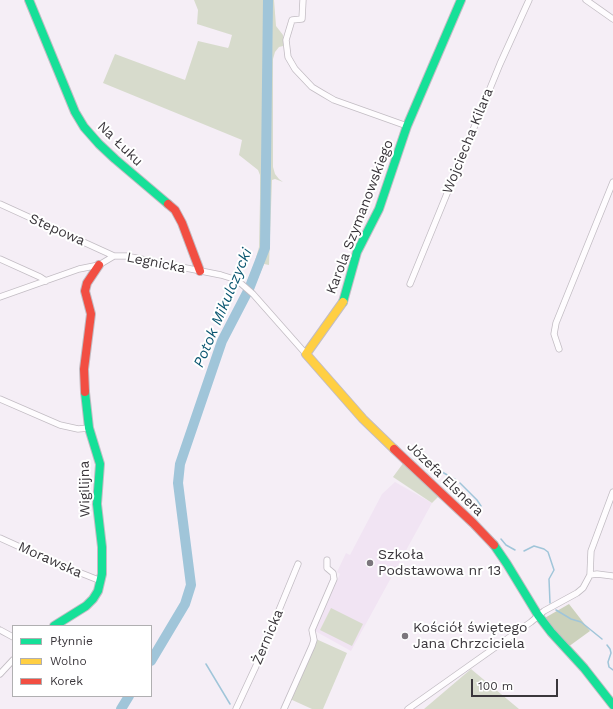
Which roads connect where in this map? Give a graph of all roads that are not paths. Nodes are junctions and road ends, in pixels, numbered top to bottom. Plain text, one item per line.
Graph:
1 (29, 0) edge
2 (303, 0) edge
3 (461, 0) edge
4 (529, 0) edge
5 (586, 0) edge
6 (613, 19) edge
7 (407, 126) junction
8 (613, 182) edge
9 (0, 204) edge
10 (114, 256) junction
11 (0, 260) edge
12 (99, 265) junction
13 (200, 271) junction
14 (46, 281) junction
15 (410, 284) dead end
16 (244, 285) joint
17 (0, 297) edge
18 (559, 349) dead end
19 (306, 354) junction
20 (0, 399) edge
21 (89, 428) junction
22 (613, 492) edge
23 (0, 538) edge
24 (327, 560) dead end
25 (298, 564) dead end
26 (590, 575) junction
27 (613, 576) edge
28 (101, 581) junction
29 (538, 615) junction
30 (56, 625) edge
31 (0, 630) edge
32 (12, 636) edge
33 (12, 661) edge
34 (0, 674) edge
35 (613, 705) edge
36 (236, 709) edge
37 (284, 709) edge
38 (408, 709) edge

1 - 13 street, Na Łuku
2 - 7 street, Karola Szymanowskiego
3 - 7 street, Karola Szymanowskiego
4 - 15 street, Wojciecha Kilara
5 - 6 street
7 - 19 street, Karola Szymanowskiego
8 - 18 street
9 - 10 street, Stepowa
10 - 12 street, Legnicka
10 - 13 street, Legnicka
11 - 14 street
12 - 14 street, Legnicka
12 - 21 street, Wigilijna
13 - 16 street, Legnicka
14 - 17 street, Legnicka
16 - 19 street, Józefa Elsnera
19 - 29 street, Józefa Elsnera
20 - 21 street
21 - 28 street, Wigilijna
22 - 26 street
23 - 28 street, Morawska
24 - 37 street
25 - 36 street, Żernicka
26 - 27 street
26 - 29 street
28 - 30 street, Wigilijna
29 - 35 street, Józefa Elsnera
29 - 38 street
31 - 32 street
33 - 34 street

